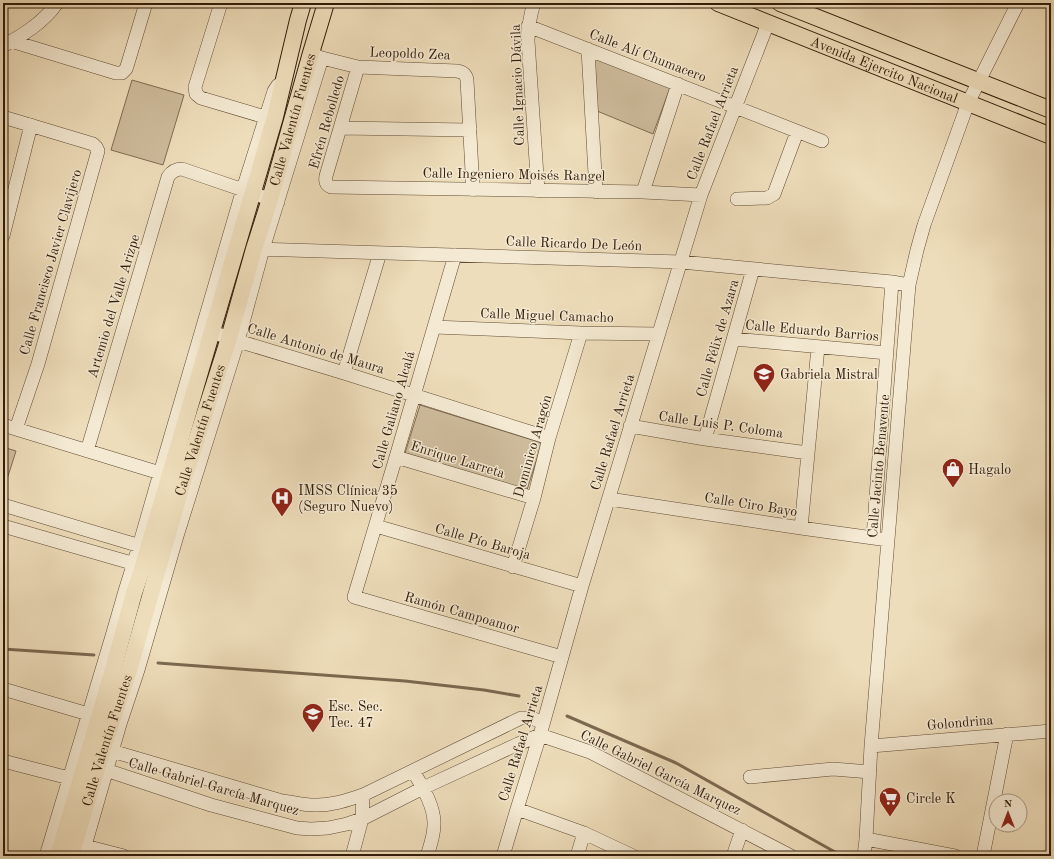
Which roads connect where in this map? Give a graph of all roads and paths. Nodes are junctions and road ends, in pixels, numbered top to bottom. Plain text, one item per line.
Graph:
1 (57, 3) edge
2 (146, 3) edge
3 (221, 3) edge
4 (303, 3) edge
5 (326, 3) edge
6 (534, 3) edge
7 (718, 3) edge
8 (780, 3) edge
9 (1018, 3) edge
10 (768, 23) junction
11 (528, 26) junction
12 (7, 43) edge
13 (588, 49) junction
14 (317, 56) junction
15 (358, 68) junction
16 (284, 76) junction
17 (980, 81) junction
18 (678, 84) junction
19 (968, 103) junction
20 (735, 107) junction
21 (1051, 110) edge
22 (3, 117) edge
23 (265, 118) junction
24 (32, 125) junction
25 (340, 128) junction
26 (470, 130) junction
27 (797, 132) junction
28 (1051, 136) edge
29 (822, 142) dead end
30 (327, 185) joint
31 (473, 190) junction
32 (9, 191) edge
33 (248, 191) junction
34 (538, 191) junction
35 (596, 192) junction
36 (643, 192) junction
37 (701, 195) junction
38 (737, 199) dead end
39 (274, 201) junction
40 (3, 236) edge
41 (236, 248) junction
42 (259, 249) junction
43 (380, 253) junction
44 (455, 255) junction
45 (681, 262) junction
46 (753, 269) junction
47 (892, 282) junction
48 (909, 285) junction
49 (434, 327) junction
50 (212, 332) junction
51 (581, 333) junction
52 (658, 334) junction
53 (233, 340) junction
54 (734, 340) junction
55 (818, 347) junction
56 (887, 353) junction
57 (344, 373) junction
58 (414, 395) junction
59 (193, 398) junction
60 (177, 413) junction
61 (3, 426) edge
62 (630, 426) junction
63 (16, 429) junction
64 (549, 438) junction
65 (705, 439) junction
66 (87, 451) junction
67 (808, 453) junction
68 (396, 457) junction
69 (160, 473) junction
70 (534, 498) junction
71 (609, 499) junction
72 (3, 505) edge
73 (3, 526) edge
74 (376, 526) junction
75 (800, 528) junction
76 (873, 538) junction
77 (888, 540) junction
78 (155, 551) junction
79 (513, 567) junction
80 (150, 568) junction
81 (582, 586) junction
82 (354, 597) joint
83 (129, 640) junction
84 (562, 657) junction
85 (121, 667) junction
86 (3, 689) edge
87 (105, 719) junction
88 (542, 729) junction
89 (1051, 731) edge
90 (1007, 734) junction
91 (871, 746) junction
92 (102, 748) junction
93 (3, 761) edge
94 (97, 767) junction
95 (413, 771) junction
96 (870, 772) junction
97 (750, 777) dead end
98 (69, 778) junction
99 (423, 788) junction
100 (363, 795) junction
101 (517, 809) junction
102 (362, 819) junction
103 (742, 830) junction
104 (584, 833) junction
105 (866, 839) junction
106 (84, 851) edge
107 (46, 856) edge
108 (58, 856) edge
109 (71, 856) edge
110 (124, 856) edge
111 (352, 856) edge
112 (427, 856) edge
113 (503, 856) edge
114 (577, 856) edge
115 (634, 856) edge
116 (733, 856) edge
117 (791, 856) edge
118 (864, 856) edge
119 (955, 856) edge
120 (983, 856) edge

1 - 12 street
2 - 12 street
3 - 23 street
4 - 16 main road, Calle Valentín Fuentes
5 - 14 main road, Calle Valentín Fuentes
6 - 11 street, Calle Ignacio Dávila
7 - 10 main road, Avenida Ejercito Nacional
8 - 17 main road, Avenida Ejercito Nacional
9 - 17 street, Calle Jacinto Benavente
10 - 19 main road, Avenida Ejercito Nacional
10 - 20 street, Calle Rafael Arrieta
11 - 13 street, Calle Alí Chumacero
11 - 34 street, Calle Ignacio Dávila
13 - 18 street, Calle Alí Chumacero
13 - 35 street
14 - 15 street, Leopoldo Zea
14 - 39 main road, Calle Valentín Fuentes
15 - 25 street, Efrén Rebolledo
15 - 26 street, Leopoldo Zea
16 - 23 street
16 - 33 main road, Calle Valentín Fuentes
17 - 19 street, Calle Jacinto Benavente
17 - 21 main road, Avenida Ejercito Nacional
18 - 20 street, Calle Alí Chumacero
18 - 36 street
19 - 28 main road, Avenida Ejercito Nacional
19 - 48 street, Calle Jacinto Benavente
20 - 27 street, Calle Alí Chumacero
20 - 37 street, Calle Rafael Arrieta
22 - 24 street
23 - 33 street
24 - 32 street
24 - 63 street, Calle Francisco Javier Clavijero
25 - 26 street
25 - 30 street, Efrén Rebolledo
26 - 31 street, Leopoldo Zea
27 - 29 street, Calle Alí Chumacero
27 - 38 street
30 - 31 street, Calle Ingeniero Moisés Rangel
31 - 34 street, Calle Ingeniero Moisés Rangel
32 - 40 street
33 - 39 street
33 - 41 main road, Calle Valentín Fuentes
33 - 60 street
33 - 66 street, Artemio del Valle Arizpe
34 - 35 street, Calle Ingeniero Moisés Rangel
35 - 36 street, Calle Ingeniero Moisés Rangel
36 - 37 street, Calle Ingeniero Moisés Rangel
37 - 45 street, Calle Rafael Arrieta
39 - 42 main road, Calle Valentín Fuentes
41 - 42 street, Calle Ricardo De León
41 - 50 main road, Calle Valentín Fuentes
42 - 43 street, Calle Ricardo De León
42 - 53 main road, Calle Valentín Fuentes
43 - 44 street, Calle Ricardo De León
43 - 57 street
44 - 45 street, Calle Ricardo De León
44 - 49 street, Calle Galiano Alcalá
45 - 46 street, Calle Ricardo De León
45 - 52 street, Calle Rafael Arrieta
46 - 47 street, Calle Ricardo De León
46 - 54 street, Calle Félix de Azara
47 - 48 street, Calle Ricardo De León
47 - 56 street
48 - 77 street, Calle Jacinto Benavente
49 - 51 street, Calle Miguel Camacho
49 - 58 street, Calle Galiano Alcalá
50 - 53 street, Calle Antonio de Maura
50 - 59 main road, Calle Valentín Fuentes
51 - 52 street, Calle Miguel Camacho
51 - 64 street, Dominico Aragón
52 - 62 street, Calle Rafael Arrieta
53 - 57 street, Calle Antonio de Maura
53 - 78 main road, Calle Valentín Fuentes
54 - 55 street, Calle Eduardo Barrios
54 - 65 street, Calle Félix de Azara
55 - 56 street, Calle Eduardo Barrios
55 - 67 street
56 - 76 street
57 - 58 street, Calle Antonio de Maura
58 - 64 street, Calle Antonio de Maura
58 - 68 street, Calle Galiano Alcalá
59 - 60 main road
59 - 78 main road, Calle Valentín Fuentes
60 - 69 street
61 - 63 street
62 - 65 street, Calle Luis P. Coloma
62 - 71 street, Calle Rafael Arrieta
63 - 66 street
64 - 70 street, Dominico Aragón
65 - 67 street, Calle Luis P. Coloma
66 - 69 street
67 - 75 street
68 - 70 street, Enrique Larreta
68 - 74 street, Calle Galiano Alcalá
69 - 78 street
70 - 79 street, Dominico Aragón
71 - 75 street, Calle Ciro Bayo
71 - 81 street, Calle Rafael Arrieta
72 - 78 street
73 - 80 street
74 - 79 street, Calle Pío Baroja
74 - 82 street, Calle Galiano Alcalá
75 - 76 street, Calle Ciro Bayo
76 - 77 street, Calle Ciro Bayo
77 - 91 street, Calle Jacinto Benavente
78 - 80 main road, Calle Valentín Fuentes
78 - 80 street
79 - 81 street, Calle Pío Baroja
80 - 83 street
80 - 83 main road, Calle Valentín Fuentes
81 - 84 street, Calle Rafael Arrieta
82 - 84 street, Ramón Campoamor
83 - 85 main road, Calle Valentín Fuentes
83 - 85 street
84 - 88 street, Calle Rafael Arrieta
85 - 87 main road, Calle Valentín Fuentes
85 - 87 street
86 - 87 street
87 - 92 main road, Calle Valentín Fuentes
87 - 98 street
88 - 95 street, Calle Gabriel García Marquez
88 - 99 street, Calle Gabriel García Marquez
88 - 101 street, Calle Rafael Arrieta
88 - 103 street, Calle Gabriel García Marquez
89 - 90 street, Golondrina
90 - 91 street, Golondrina
90 - 120 street
91 - 96 street, Calle Jacinto Benavente
92 - 94 main road, Calle Valentín Fuentes
92 - 100 street, Calle Gabriel García Marquez
93 - 98 street
94 - 102 street, Calle Gabriel García Marquez
94 - 106 street
94 - 108 main road, Calle Valentín Fuentes
94 - 109 main road, Calle Valentín Fuentes
95 - 99 street
95 - 100 street, Calle Gabriel García Marquez
96 - 97 street
96 - 105 street, Calle Jacinto Benavente
98 - 107 street
99 - 102 street, Calle Gabriel García Marquez
99 - 112 street
100 - 102 street
101 - 104 street
101 - 113 street, Calle Rafael Arrieta
102 - 111 street
103 - 116 street
103 - 117 street, Calle Gabriel García Marquez
104 - 114 street
104 - 115 street
105 - 118 street, Calle Jacinto Benavente
105 - 119 street
106 - 110 street

